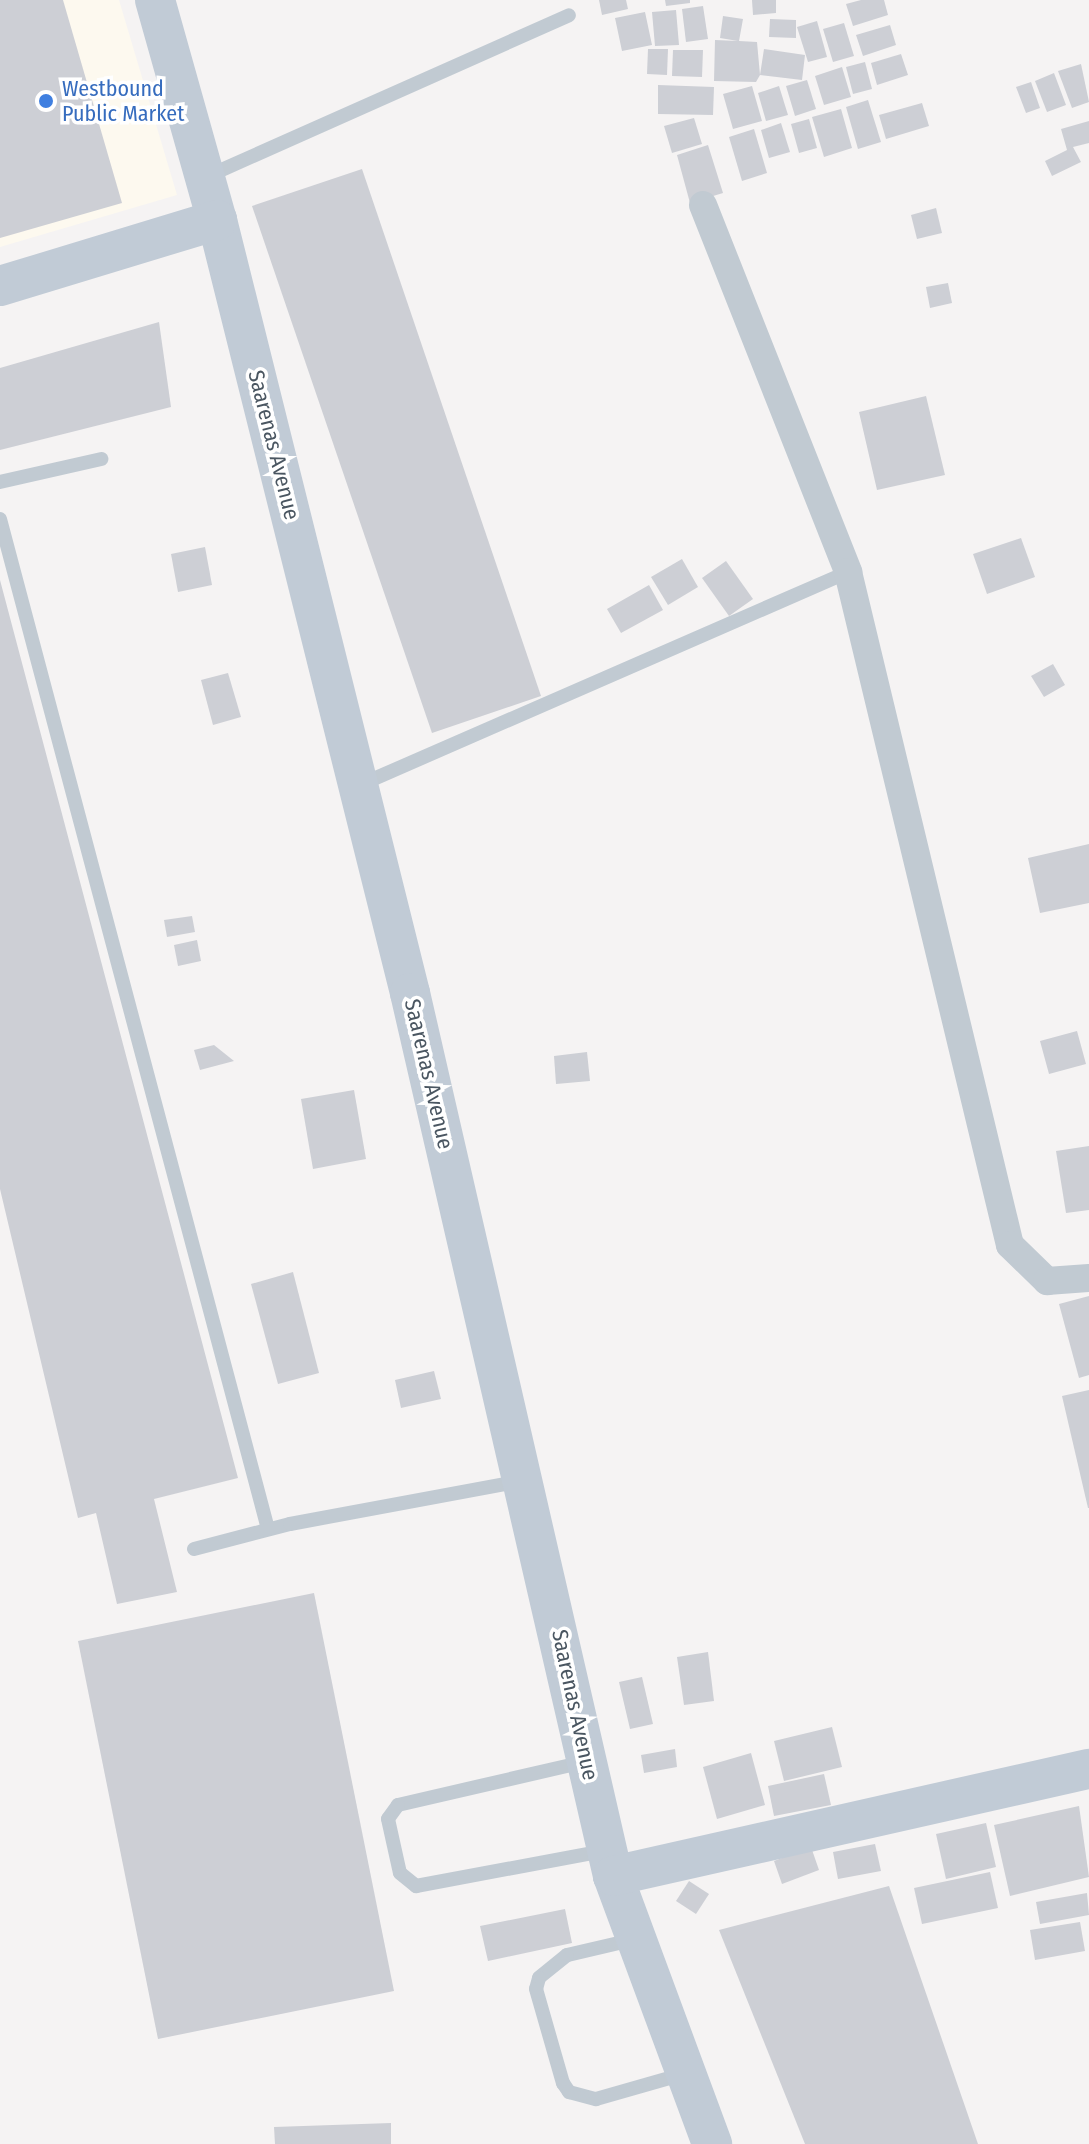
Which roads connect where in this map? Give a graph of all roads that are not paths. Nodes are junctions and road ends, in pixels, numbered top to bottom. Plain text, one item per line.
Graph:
1 (155, 0) edge
2 (569, 15) dead end
3 (205, 177) junction
4 (703, 205) dead end
5 (217, 220) junction
6 (0, 286) edge
7 (101, 459) dead end
8 (0, 482) edge
9 (0, 519) edge
10 (848, 572) junction
11 (358, 786) junction
12 (1089, 1278) edge
13 (526, 1480) junction
14 (268, 1529) junction
15 (194, 1549) dead end
16 (588, 1761) junction
17 (1088, 1774) edge
18 (610, 1863) junction
19 (636, 1939) junction
20 (686, 2074) junction
21 (712, 2144) edge

1 - 3 main road, Saarenas Avenue
2 - 3 lane
3 - 5 main road, Saarenas Avenue
4 - 10 street
5 - 6 main road
5 - 11 main road, Saarenas Avenue
7 - 8 lane
9 - 14 lane
10 - 11 lane
10 - 12 street
11 - 13 main road, Saarenas Avenue
13 - 14 lane
13 - 16 main road, Saarenas Avenue
14 - 15 lane
16 - 18 main road, Saarenas Avenue
16 - 18 lane
17 - 18 main road
18 - 19 main road, Saarenas Avenue
19 - 20 main road, Saarenas Avenue
19 - 20 lane
20 - 21 main road, Saarenas Avenue

